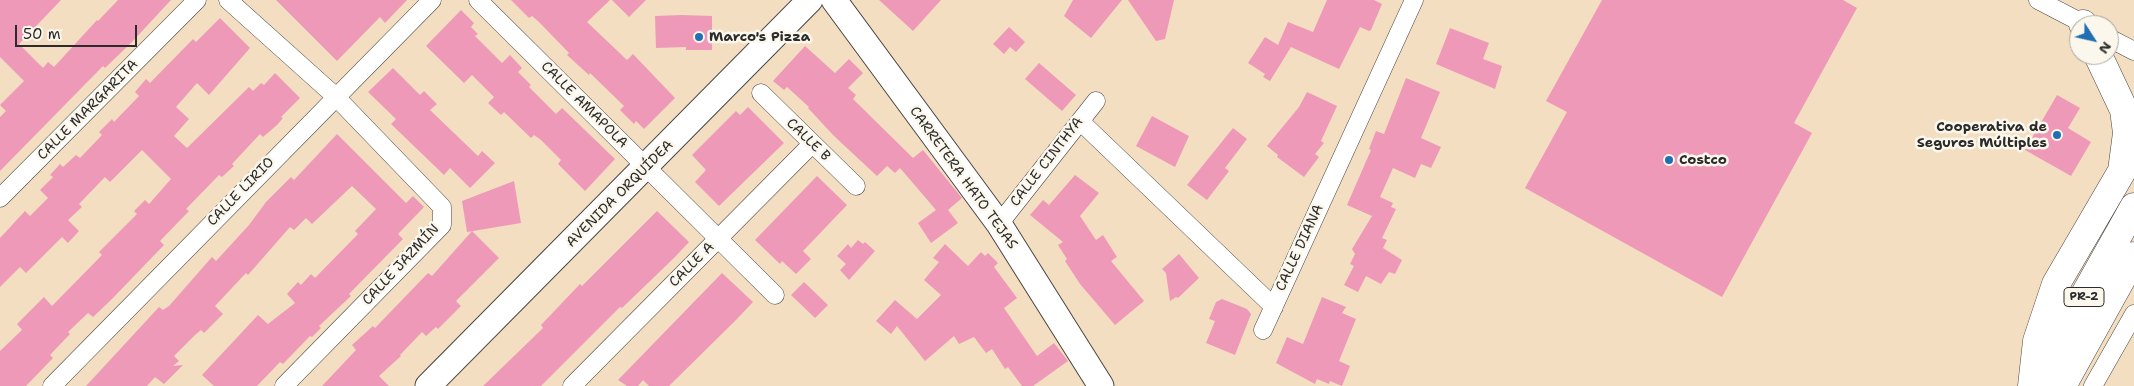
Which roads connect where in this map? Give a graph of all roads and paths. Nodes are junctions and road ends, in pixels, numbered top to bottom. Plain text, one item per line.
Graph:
1 (197, 0) edge
2 (228, 0) edge
3 (432, 0) edge
4 (478, 0) edge
5 (810, 0) edge
6 (834, 0) edge
7 (1414, 0) edge
8 (2038, 0) edge
9 (2069, 17) edge
10 (2119, 43) edge
11 (2134, 51) edge
12 (2103, 65) edge
13 (760, 93) dead end
14 (335, 96) junction
15 (1096, 101) dead end
16 (1080, 121) junction
17 (812, 144) junction
18 (647, 167) junction
19 (856, 186) dead end
20 (0, 198) edge
21 (2134, 207) edge
22 (999, 224) junction
23 (718, 239) junction
24 (2134, 256) edge
25 (775, 295) dead end
26 (1274, 307) junction
27 (2134, 314) edge
28 (1263, 330) dead end
29 (52, 386) edge
30 (284, 386) edge
31 (428, 386) edge
32 (572, 386) edge
33 (1101, 386) edge
34 (2032, 386) edge
35 (2062, 386) edge
36 (2094, 386) edge

1 - 20 street, CALLE MARGARITA
2 - 14 street
3 - 14 street, CALLE LIRIO
4 - 18 street, CALLE AMAPOLA
5 - 18 street, AVENIDA ORQUÍDEA
6 - 22 street, CARRETERA HATO TEJAS
7 - 26 street, CALLE DIANA
8 - 9 street
10 - 11 street
12 - 34 main road
13 - 17 street, CALLE B
14 - 29 street, CALLE LIRIO
14 - 30 street, CALLE JAZMÍN
15 - 16 street, CALLE CINTHYA
16 - 22 street, CALLE CINTHYA
16 - 26 street, CALLE DIANA
17 - 19 street, CALLE B
17 - 23 street, CALLE A
18 - 23 street, CALLE AMAPOLA
18 - 31 street, AVENIDA ORQUÍDEA
21 - 34 main road, PR-2
22 - 33 street, CARRETERA HATO TEJAS
23 - 25 street, CALLE AMAPOLA
23 - 32 street, CALLE A
24 - 35 main road, PR-2
26 - 28 street
27 - 36 street

